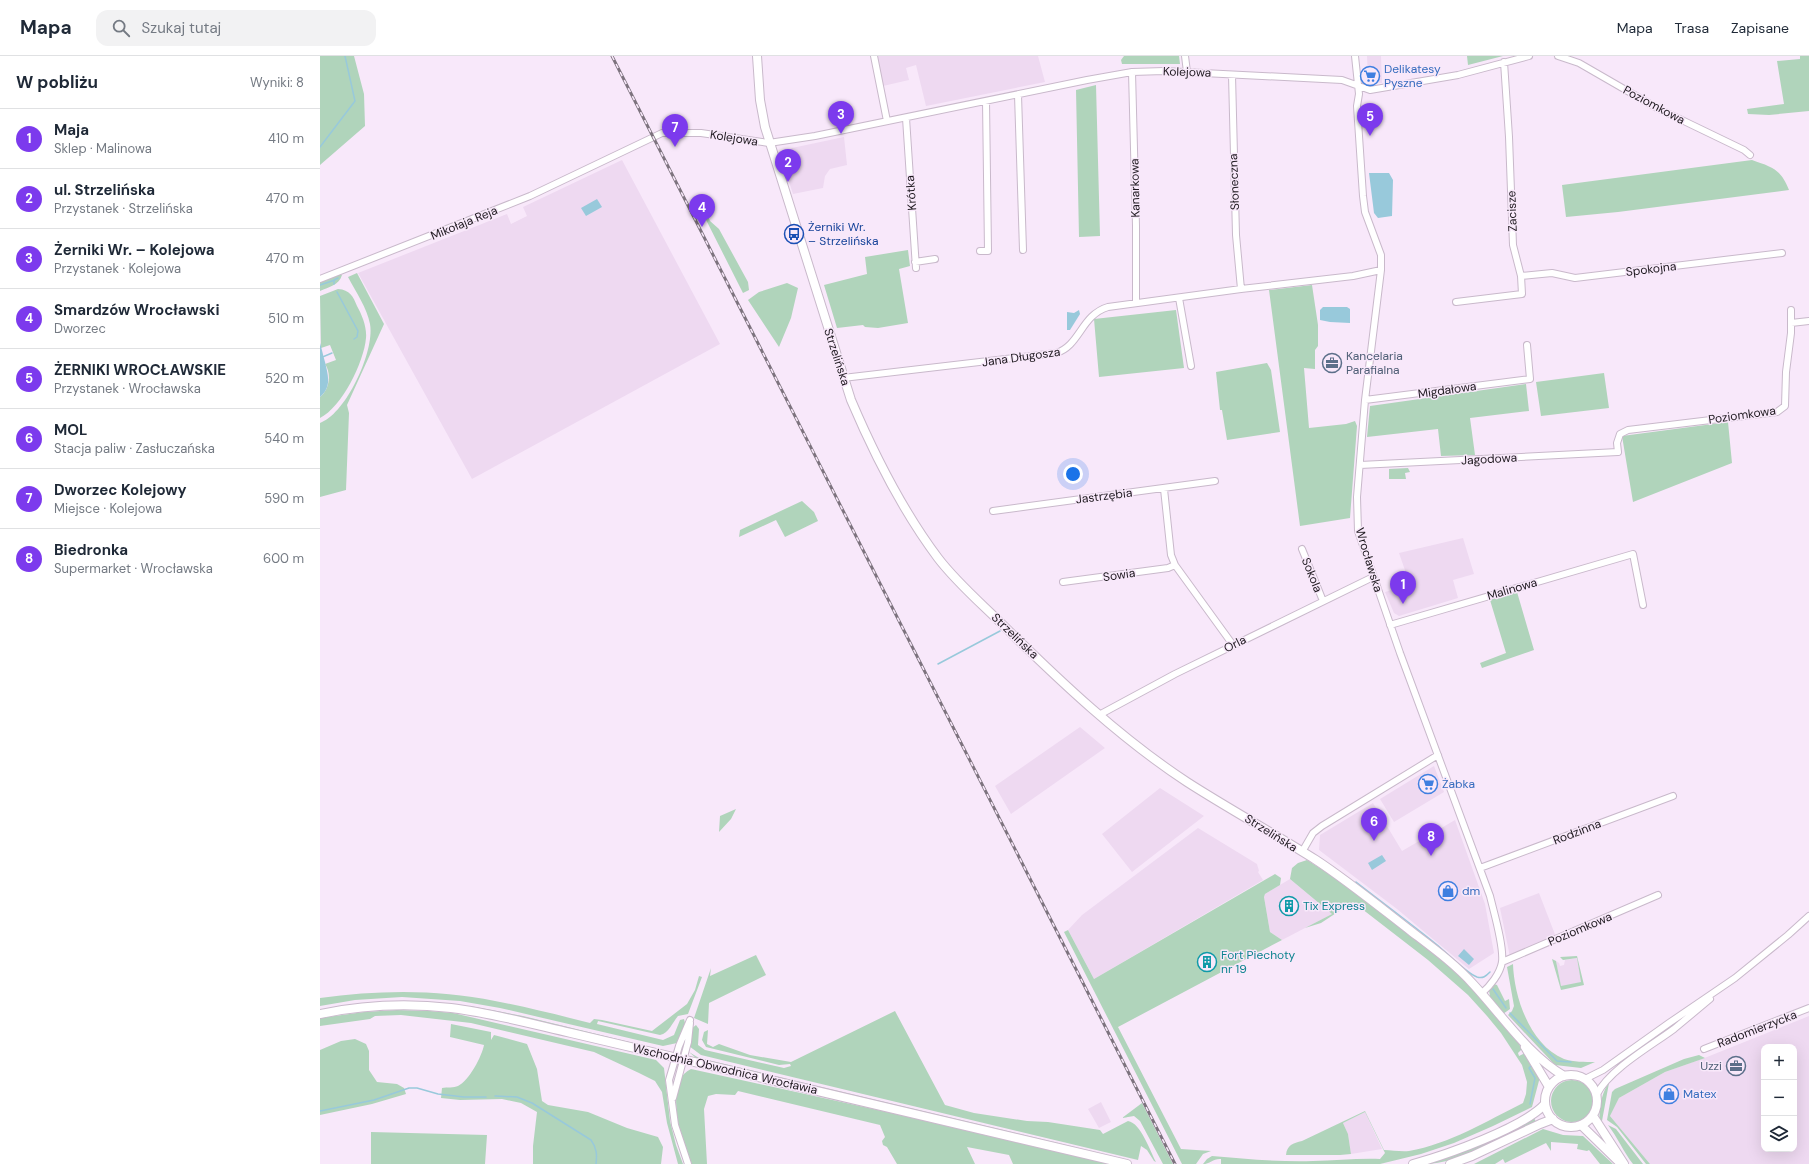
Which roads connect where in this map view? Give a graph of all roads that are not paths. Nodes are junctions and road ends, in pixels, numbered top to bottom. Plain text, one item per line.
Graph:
1 (757, 56) edge
2 (874, 56) edge
3 (1185, 56) edge
4 (1355, 56) edge
5 (1529, 56) edge
6 (1558, 56) edge
7 (1504, 62) junction
8 (1132, 72) junction
9 (1187, 72) junction
10 (1232, 74) junction
11 (1358, 86) junction
12 (1018, 95) junction
13 (986, 101) junction
14 (906, 118) junction
15 (887, 121) junction
16 (769, 143) junction
17 (1750, 155) dead end
18 (605, 161) joint
19 (1023, 250) dead end
20 (980, 251) dead end
21 (1782, 253) dead end
22 (935, 259) dead end
23 (1381, 270) junction
24 (1521, 276) junction
25 (320, 279) edge
26 (1241, 288) junction
27 (1179, 298) junction
28 (1456, 302) dead end
29 (1136, 303) junction
30 (1791, 310) dead end
31 (1809, 321) edge
32 (1791, 323) junction
33 (1527, 345) dead end
34 (1191, 366) dead end
35 (843, 378) junction
36 (1365, 400) junction
37 (1618, 452) joint
38 (1360, 465) junction
39 (1215, 481) dead end
40 (1164, 489) junction
41 (993, 511) dead end
42 (1302, 549) dead end
43 (1175, 565) junction
44 (1373, 577) junction
45 (1063, 582) dead end
46 (1323, 601) junction
47 (1643, 605) dead end
48 (1390, 624) junction
49 (1234, 645) junction
50 (1099, 715) junction
51 (1438, 755) junction
52 (1673, 796) dead end
53 (1302, 852) junction
54 (1480, 868) junction
55 (1658, 896) dead end
56 (1809, 916) edge
57 (1502, 962) junction
58 (1735, 978) junction
59 (1482, 993) junction
60 (1809, 1008) edge
61 (320, 1014) edge
62 (1520, 1037) junction
63 (1704, 1049) dead end
64 (675, 1057) junction
65 (684, 1059) junction
66 (1564, 1076) junction
67 (1585, 1079) junction
68 (1550, 1087) junction
69 (1596, 1094) junction
70 (672, 1102) junction
71 (1545, 1104) junction
72 (1593, 1116) junction
73 (1553, 1119) junction
74 (1581, 1125) junction
75 (688, 1164) edge
76 (1127, 1164) edge
77 (1413, 1164) edge
78 (1450, 1164) edge
79 (1623, 1164) edge

1 - 16 main road, Strzelińska
2 - 15 street
3 - 9 street
4 - 11 street, Wrocławska
5 - 7 street, Kolejowa
6 - 17 street, Poziomkowa
7 - 11 street, Kolejowa
7 - 24 street, Zacisze
8 - 9 street, Kolejowa
8 - 12 street, Kolejowa
8 - 29 street, Kanarkowa
9 - 10 street, Kolejowa
10 - 11 street, Kolejowa
10 - 26 street, Słoneczna
11 - 23 street, Wrocławska
12 - 13 street, Kolejowa
12 - 19 street
13 - 14 street, Kolejowa
13 - 20 street
14 - 15 street, Kolejowa
14 - 22 street, Krótka
15 - 16 street, Kolejowa
16 - 18 street, Kolejowa
16 - 35 main road, Strzelińska
18 - 25 street, Mikołaja Reja
21 - 24 street, Spokojna
23 - 26 street, Jana Długosza
23 - 36 street, Wrocławska
24 - 28 street, Zacisze
26 - 27 street, Jana Długosza
27 - 29 street, Jana Długosza
27 - 34 street
29 - 35 street, Jana Długosza
30 - 32 street, Poziomkowa
31 - 32 street
32 - 37 street, Poziomkowa
33 - 36 street, Migdałowa
35 - 50 main road, Strzelińska
36 - 38 street, Wrocławska
37 - 38 street, Jagodowa
38 - 44 street, Wrocławska
39 - 40 street, Jastrzębia
40 - 41 street, Jastrzębia
40 - 43 street
42 - 46 street, Sokola
43 - 45 street, Sowia
43 - 49 street
44 - 46 street, Orla
44 - 48 street, Wrocławska
46 - 49 street, Orla
47 - 48 street, Malinowa
48 - 51 street, Wrocławska
49 - 50 street, Orla
50 - 53 main road, Strzelińska
51 - 53 street
51 - 54 street, Wrocławska
52 - 54 street, Rodzinna
53 - 59 main road, Strzelińska
54 - 57 street, Wrocławska
55 - 57 street, Poziomkowa
56 - 58 street
57 - 59 street
58 - 67 street
58 - 69 street
59 - 62 main road, Strzelińska
60 - 63 street, Radomierzycka
61 - 64 main road, Wschodnia Obwodnica Wrocławia
62 - 66 main road, Strzelińska
62 - 68 main road, Strzelińska
64 - 65 main road, Wschodnia Obwodnica Wrocławia
64 - 65 street
64 - 70 street
65 - 70 street
65 - 76 main road, Wschodnia Obwodnica Wrocławia
66 - 67 main road
66 - 68 main road
67 - 69 main road
68 - 71 main road
69 - 72 main road
70 - 75 street
71 - 73 main road
71 - 77 main road
72 - 74 main road
72 - 79 main road
73 - 74 main road
73 - 78 main road
74 - 79 main road

